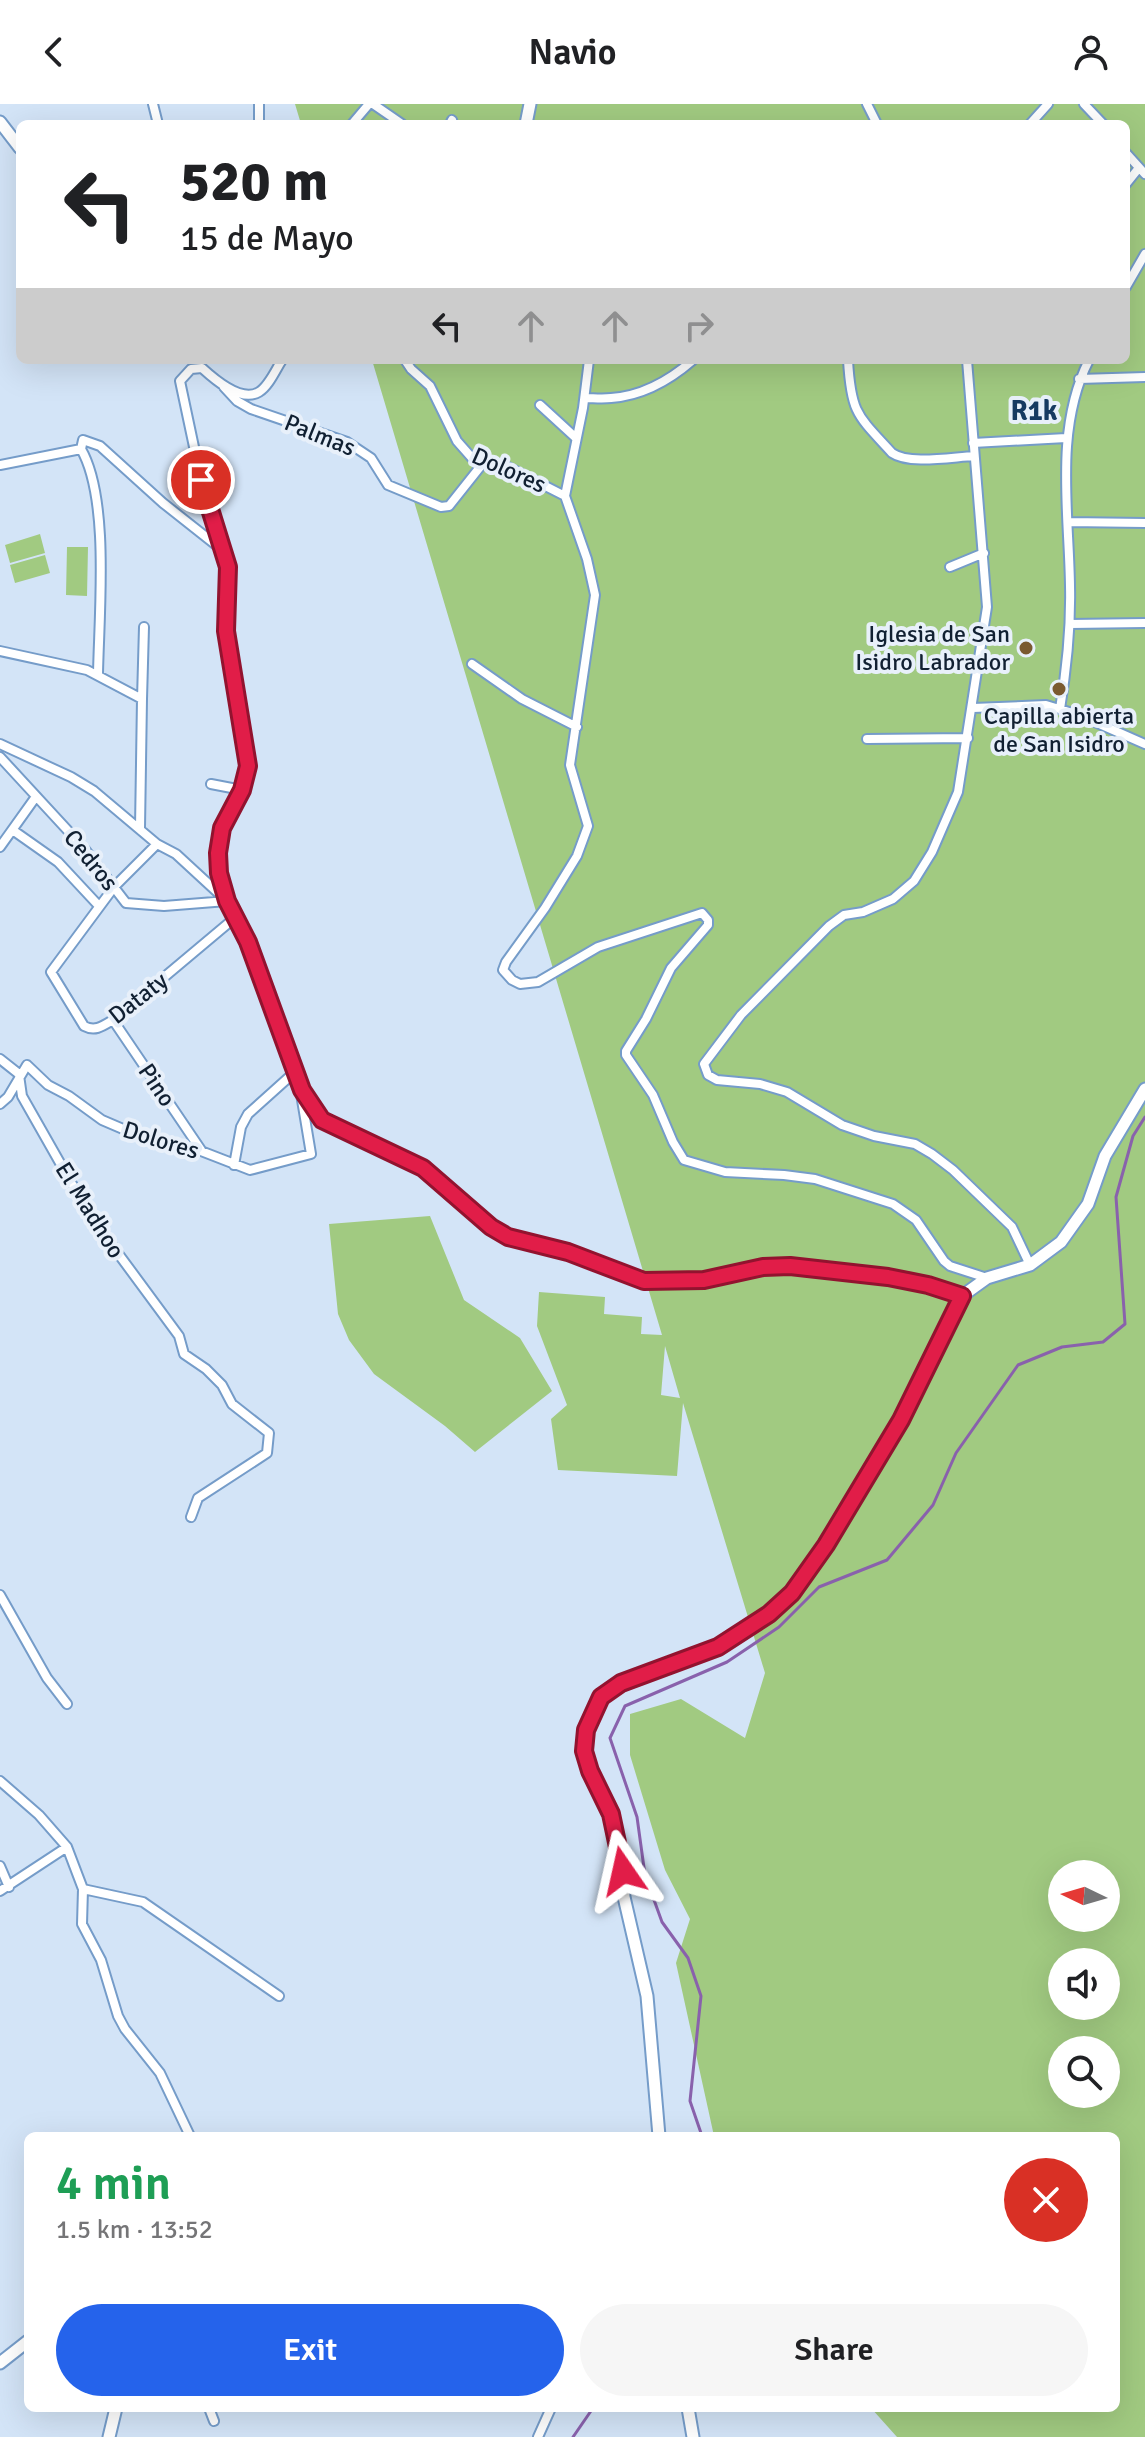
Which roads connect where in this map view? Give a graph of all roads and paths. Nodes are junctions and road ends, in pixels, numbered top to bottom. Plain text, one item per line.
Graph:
1 (371, 104) edge
2 (1048, 104) edge
3 (1084, 104) edge
4 (356, 120) edge
5 (396, 120) edge
6 (1034, 120) edge
7 (1099, 120) edge
8 (0, 122) edge
9 (16, 143) edge
10 (1145, 254) edge
11 (1130, 280) edge
12 (279, 364) edge
13 (408, 364) edge
14 (589, 364) edge
15 (689, 364) edge
16 (848, 364) edge
17 (969, 364) edge
18 (1087, 364) edge
19 (1145, 377) edge
20 (1079, 379) junction
21 (220, 383) junction
22 (585, 398) junction
23 (540, 405) dead end
24 (576, 438) junction
25 (1066, 438) junction
26 (973, 443) junction
27 (81, 449) junction
28 (974, 456) junction
29 (484, 462) junction
30 (0, 465) edge
31 (565, 496) junction
32 (1068, 522) junction
33 (1145, 523) edge
34 (226, 553) junction
35 (984, 553) junction
36 (950, 567) dead end
37 (1145, 623) edge
38 (1070, 624) junction
39 (144, 627) dead end
40 (0, 651) edge
41 (472, 664) dead end
42 (98, 674) junction
43 (142, 699) junction
44 (973, 708) junction
45 (1060, 709) junction
46 (577, 727) junction
47 (968, 738) junction
48 (867, 739) dead end
49 (0, 744) edge
50 (1145, 744) edge
51 (0, 757) edge
52 (211, 784) dead end
53 (242, 790) junction
54 (35, 798) junction
55 (140, 828) junction
56 (14, 831) junction
57 (157, 844) junction
58 (0, 847) edge
59 (114, 887) junction
60 (227, 901) junction
61 (99, 906) junction
62 (237, 916) junction
63 (113, 1020) junction
64 (0, 1059) edge
65 (297, 1070) junction
66 (19, 1074) junction
67 (1145, 1089) edge
68 (302, 1090) junction
69 (0, 1104) edge
70 (201, 1151) junction
71 (234, 1165) junction
72 (1030, 1265) junction
73 (987, 1278) junction
74 (962, 1296) junction
75 (191, 1517) dead end
76 (0, 1595) edge
77 (67, 1704) dead end
78 (0, 1781) edge
79 (67, 1847) junction
80 (0, 1866) edge
81 (4, 1889) edge
82 (83, 1889) junction
83 (279, 1996) dead end
84 (188, 2132) edge
85 (659, 2132) edge
86 (24, 2344) edge
87 (0, 2363) edge
88 (115, 2412) edge
89 (211, 2412) edge
90 (549, 2412) edge
91 (690, 2413) edge
92 (214, 2421) dead end
93 (109, 2437) edge
94 (538, 2437) edge
95 (686, 2437) edge
96 (693, 2437) edge

1 - 4 street
1 - 5 street
2 - 6 street
3 - 7 street
8 - 9 main road
10 - 11 street
12 - 21 street, Palmas
13 - 29 street, Dolores
14 - 22 street
15 - 22 street
16 - 28 street
17 - 26 street
18 - 20 street
19 - 20 street
20 - 25 street
21 - 29 street, Palmas
21 - 34 street, Palmas
22 - 24 street
23 - 24 street
24 - 31 street
25 - 26 street
25 - 32 street
26 - 28 street
27 - 30 street
27 - 34 street
27 - 42 street
28 - 35 street
29 - 31 street, Dolores
31 - 46 street
32 - 33 street
32 - 38 street
34 - 53 street, Palmas
35 - 36 street
35 - 44 street
37 - 38 street
38 - 45 street
39 - 43 street
40 - 42 street
41 - 46 street
42 - 43 street
43 - 55 street
44 - 45 street
44 - 47 street
45 - 50 street
46 - 73 street
47 - 48 street
47 - 72 street
49 - 55 street
51 - 54 street, Cedros
52 - 53 street
53 - 60 street, Palmas
54 - 56 street
54 - 59 street, Cedros
55 - 57 street
56 - 58 street
56 - 61 street
57 - 59 street
57 - 60 street
59 - 60 street, Cedros
59 - 61 street
60 - 62 street
61 - 63 street, Dataty
62 - 63 street, Dataty
62 - 65 street
63 - 70 street, Pino
64 - 66 street
65 - 68 street
65 - 71 street
66 - 69 street
66 - 70 street, Dolores
66 - 75 street, El Madhoo
67 - 72 main road
68 - 71 street, Dolores
68 - 74 street
70 - 71 street, Dolores
72 - 73 main road
73 - 74 main road
74 - 85 main road
76 - 77 street
78 - 79 street
79 - 81 street
79 - 82 street
80 - 81 street
82 - 83 street
82 - 84 street
86 - 87 main road
88 - 93 main road
89 - 92 street
90 - 94 street
91 - 95 street
91 - 96 main road

